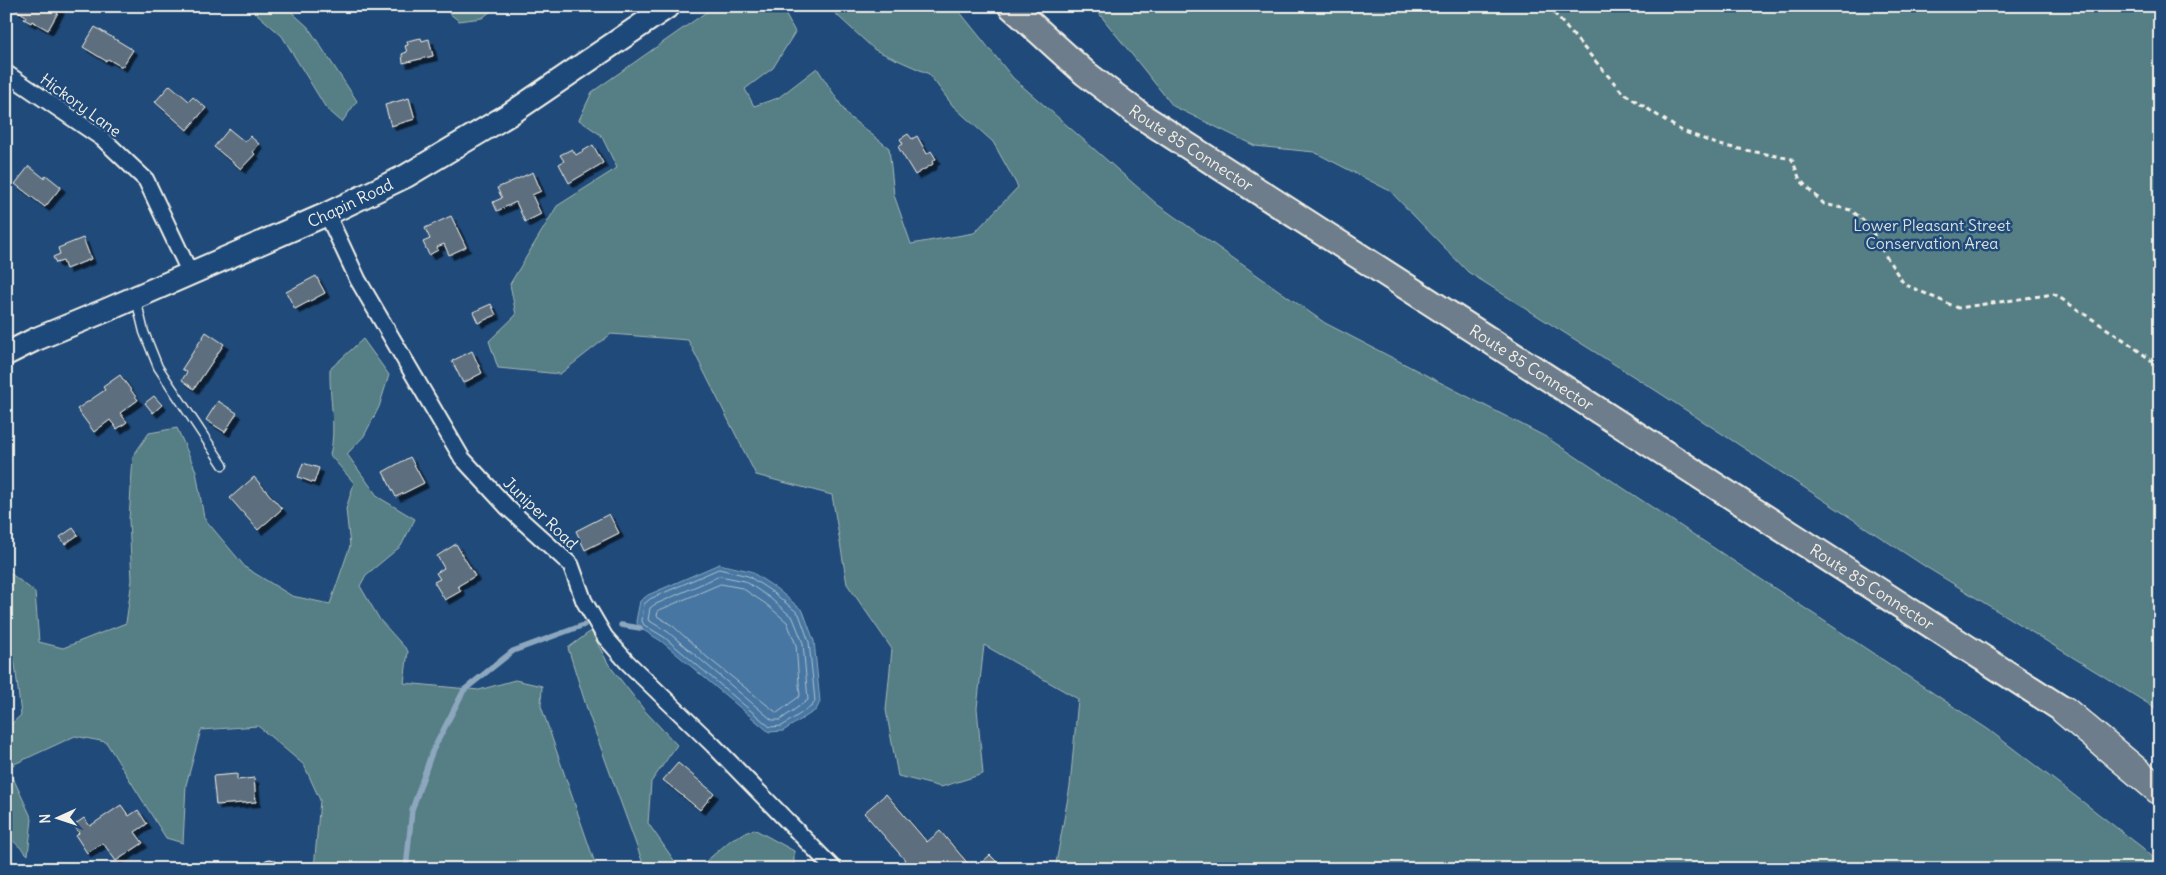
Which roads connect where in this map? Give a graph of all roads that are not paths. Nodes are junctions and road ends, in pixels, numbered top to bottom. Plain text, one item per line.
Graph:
1 (669, 6) edge
2 (1011, 6) edge
3 (6, 73) edge
4 (326, 214) junction
5 (190, 273) junction
6 (136, 297) junction
7 (6, 354) edge
8 (223, 465) dead end
9 (2065, 711) junction
10 (2160, 767) edge
11 (2160, 790) edge
12 (834, 869) edge

1 - 4 street, Chapin Road
2 - 9 main road, Route 85 Connector
3 - 5 street, Hickory Lane
4 - 5 street, Chapin Road
4 - 12 street, Juniper Road
5 - 6 street, Chapin Road
6 - 7 street, Chapin Road
6 - 8 lane
9 - 10 highway, Route 85 Connector
9 - 11 highway, Route 85 Connector

